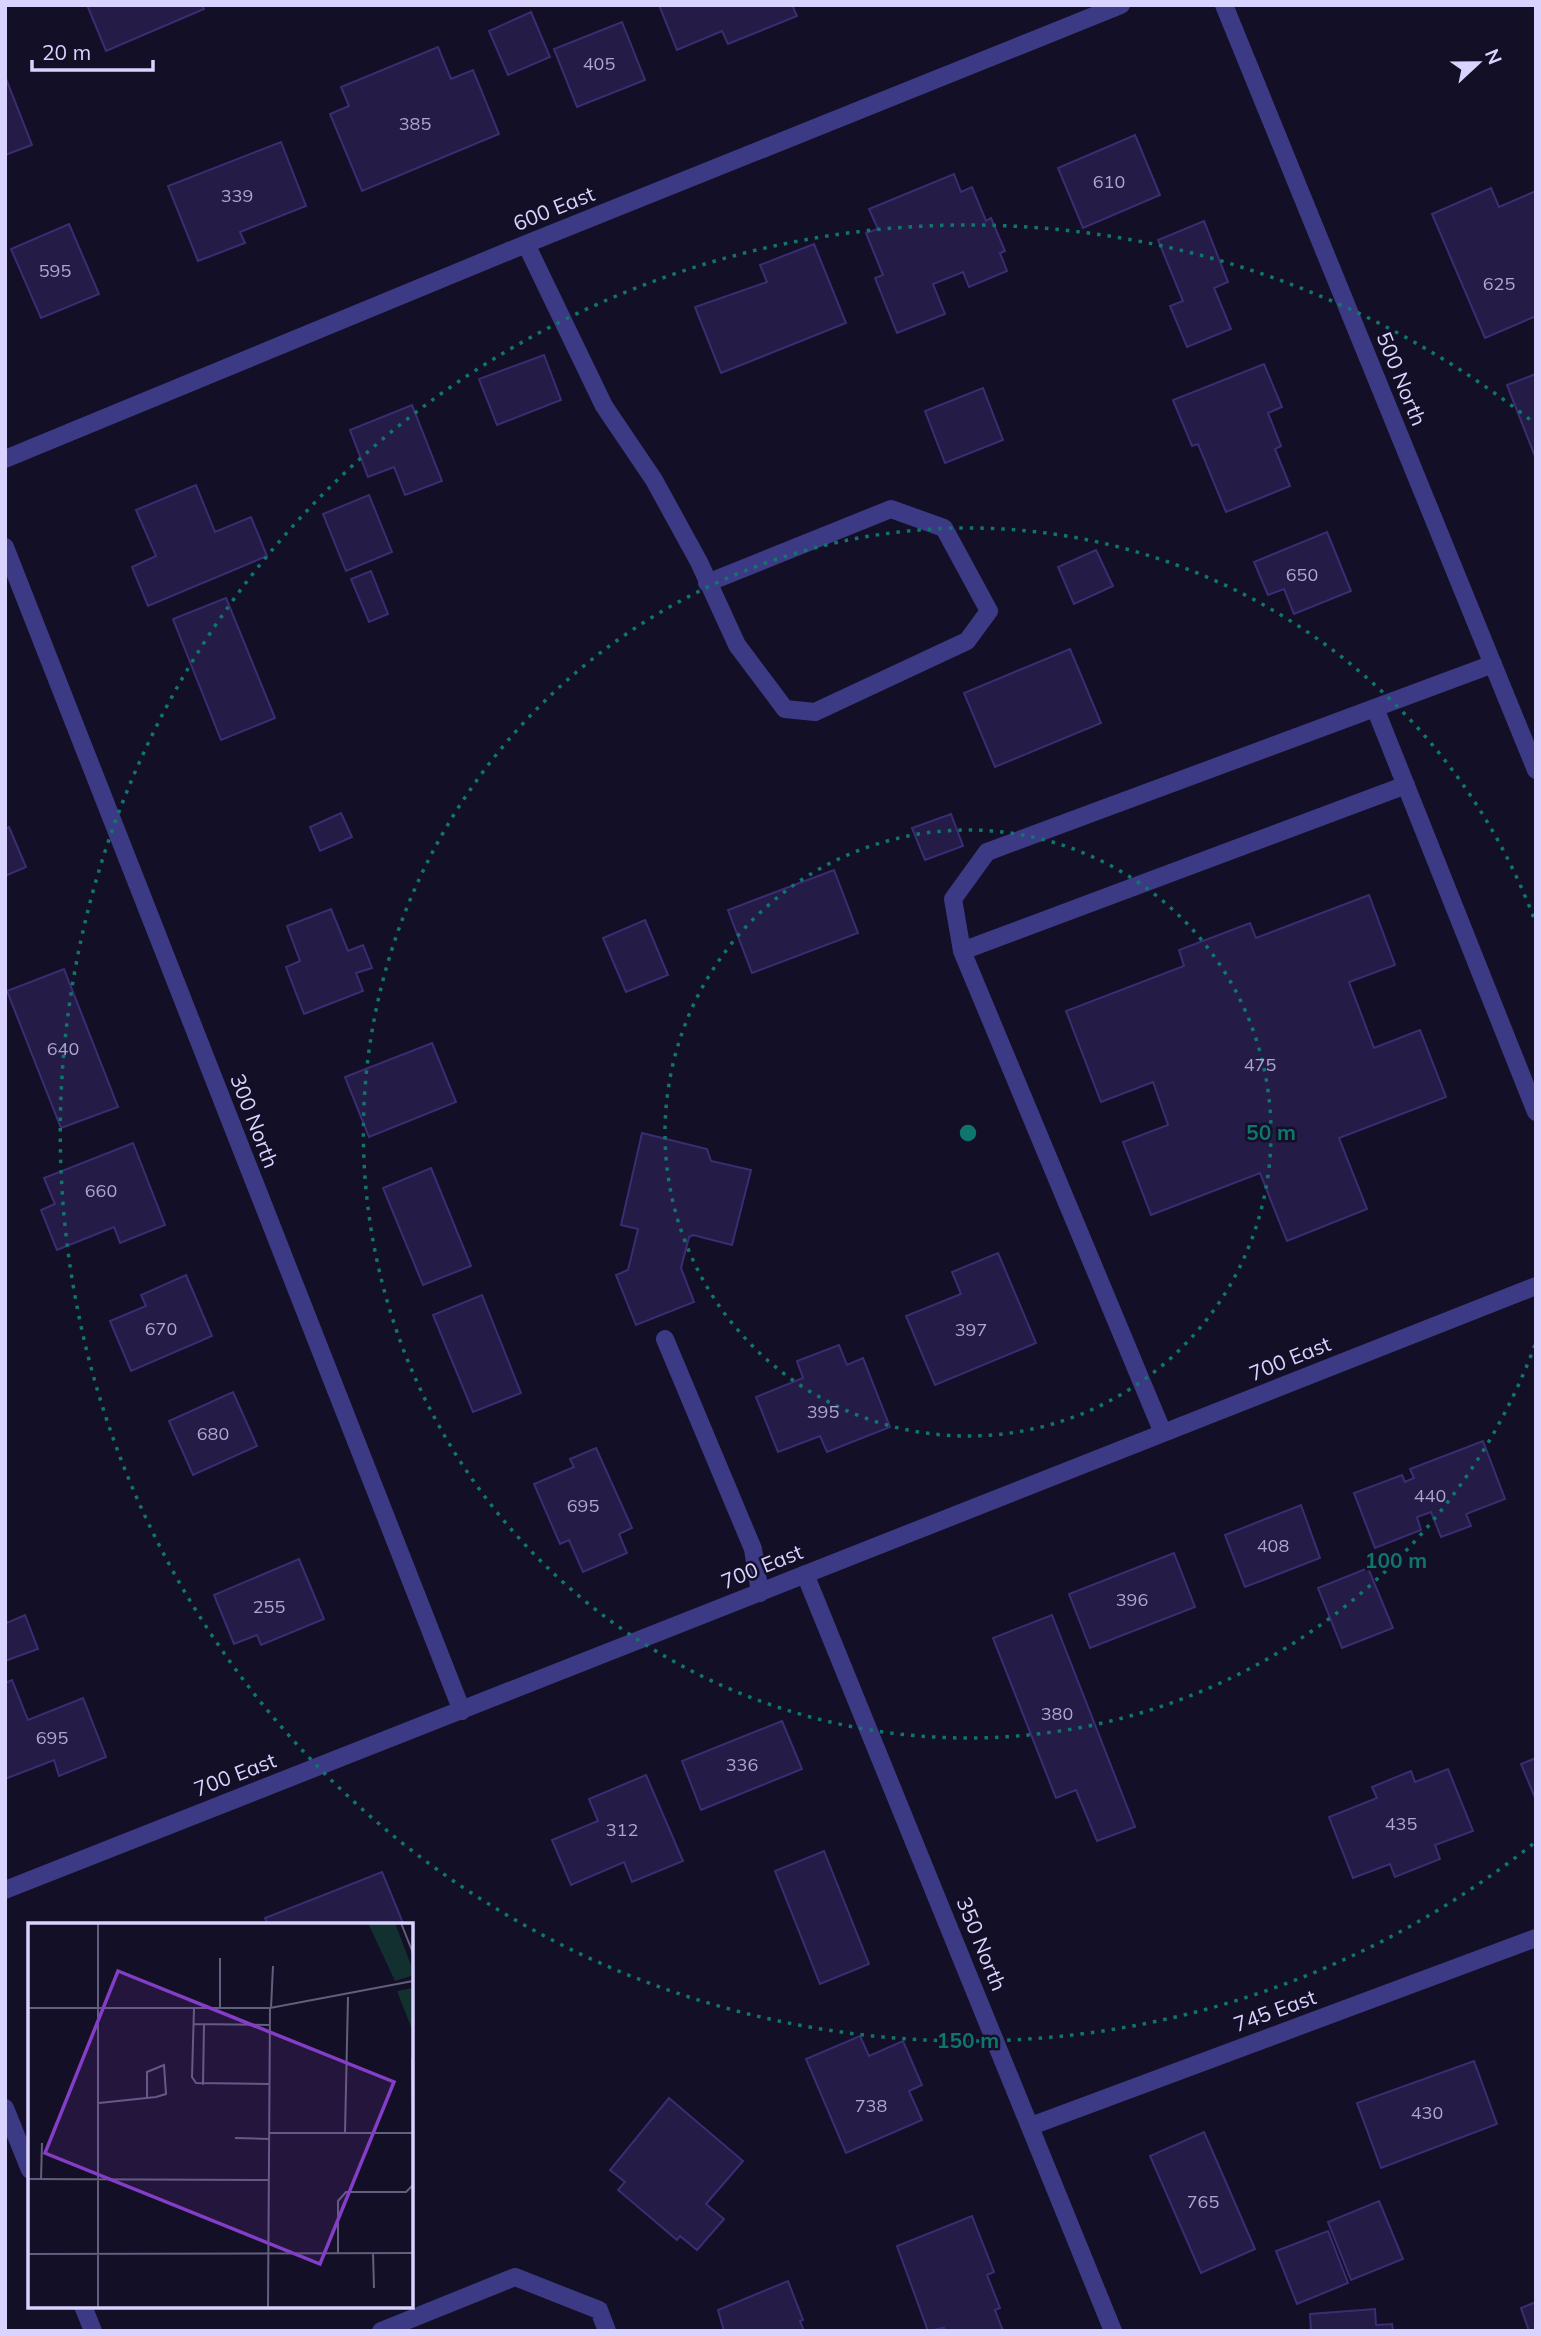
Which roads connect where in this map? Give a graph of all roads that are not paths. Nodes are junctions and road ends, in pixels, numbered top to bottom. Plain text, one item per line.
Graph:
1 (1121, 5) edge
2 (1224, 5) edge
3 (526, 244) junction
4 (5, 459) edge
5 (5, 547) edge
6 (708, 583) junction
7 (1493, 664) junction
8 (1376, 708) junction
9 (1536, 770) edge
10 (1406, 785) junction
11 (962, 951) junction
12 (1536, 1112) edge
13 (1536, 1286) edge
14 (665, 1339) dead end
15 (1163, 1433) junction
16 (805, 1574) junction
17 (761, 1593) junction
18 (462, 1710) junction
19 (5, 1890) edge
20 (1536, 1938) edge
21 (5, 2108) edge
22 (1031, 2126) junction
23 (28, 2166) edge
24 (84, 2308) edge
25 (93, 2331) edge
26 (381, 2331) edge
27 (607, 2331) edge
28 (1113, 2331) edge

1 - 3 street, 600 East
2 - 7 street, 500 North
3 - 4 street, 600 East
3 - 6 street
5 - 18 street, 300 North
6 - 6 street
7 - 8 street
7 - 9 street, 500 North
8 - 10 street
8 - 11 street
10 - 11 street
10 - 12 street
11 - 15 street
13 - 15 street, 700 East
14 - 17 street
15 - 16 street, 700 East
16 - 17 street, 700 East
16 - 22 street, 350 North
17 - 18 street, 700 East
18 - 19 street, 700 East
20 - 22 street, 745 East
21 - 23 street
22 - 28 street, 350 North
24 - 25 street
26 - 27 street

